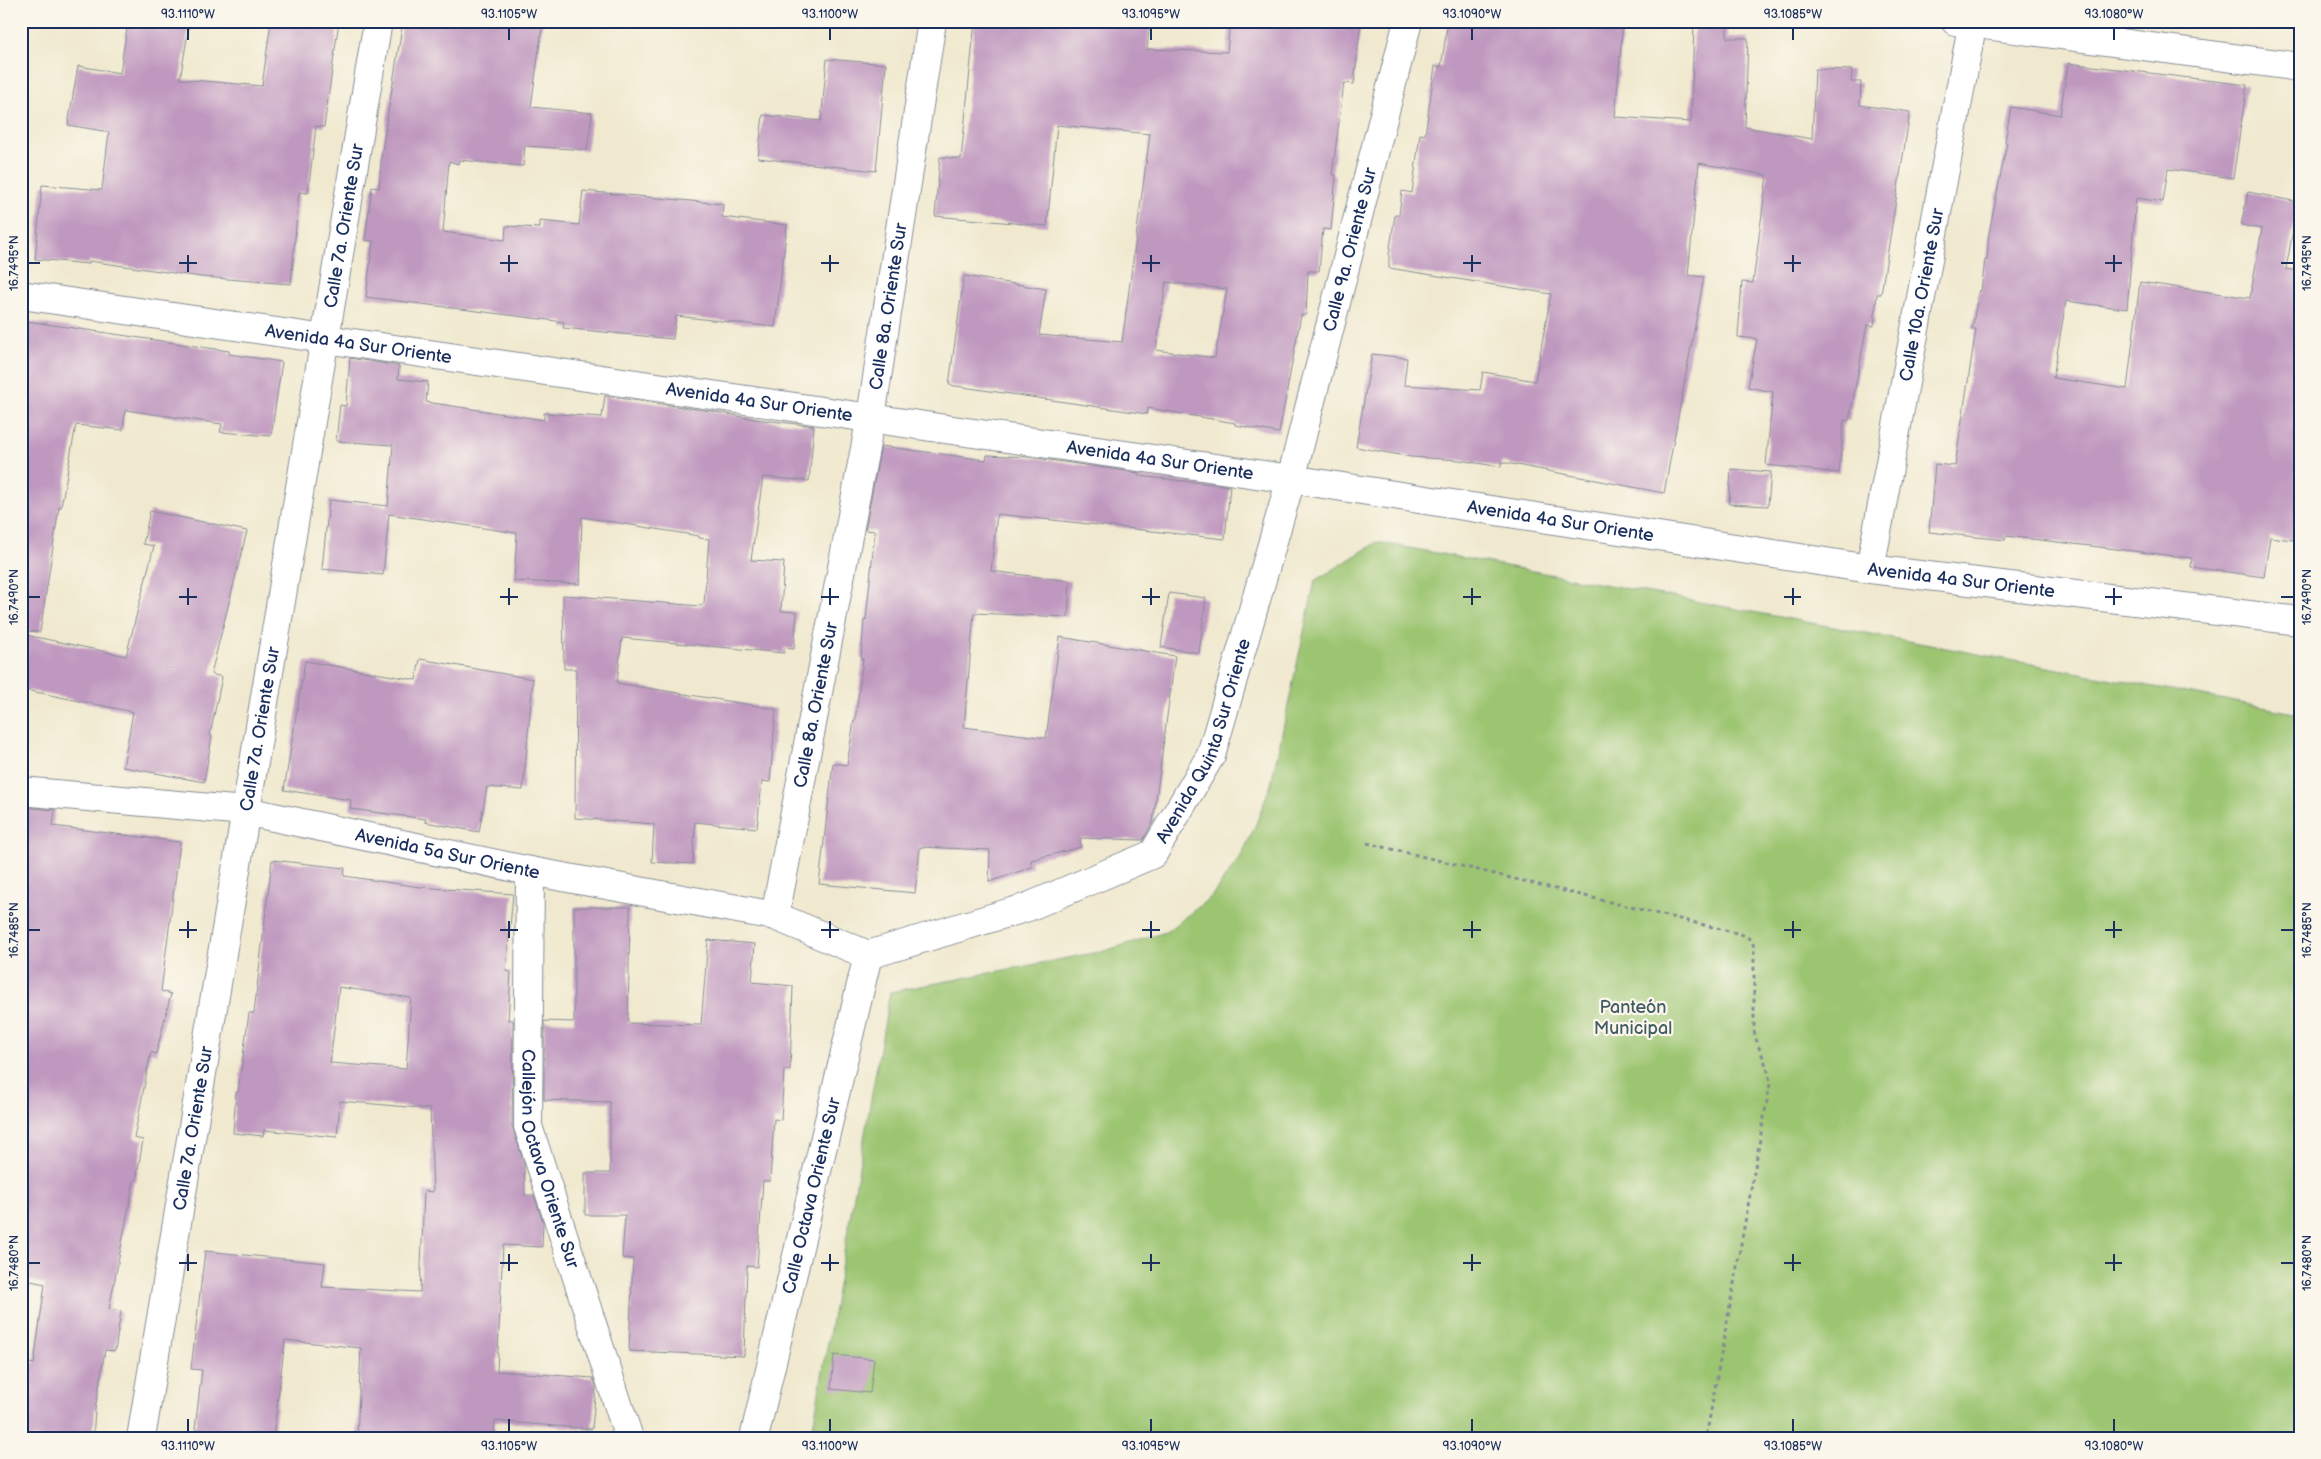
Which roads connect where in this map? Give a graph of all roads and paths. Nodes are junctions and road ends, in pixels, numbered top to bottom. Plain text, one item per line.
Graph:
1 (378, 21) edge
2 (932, 21) edge
3 (1408, 21) edge
4 (1966, 22) edge
5 (2300, 67) edge
6 (21, 295) edge
7 (325, 339) junction
8 (871, 417) junction
9 (1291, 479) junction
10 (1870, 569) junction
11 (2300, 621) edge
12 (21, 791) edge
13 (245, 811) junction
14 (1367, 843) dead end
15 (530, 871) junction
16 (775, 916) junction
17 (868, 955) junction
18 (141, 1438) edge
19 (629, 1438) edge
20 (754, 1438) edge
21 (1706, 1438) edge

1 - 7 street, Calle 7a. Oriente Sur
2 - 8 street, Calle 8a. Oriente Sur
3 - 9 street, Calle 9a. Oriente Sur
4 - 5 street
4 - 10 street, Calle 10a. Oriente Sur
6 - 7 street, Avenida 4a Sur Oriente
7 - 8 street, Avenida 4a Sur Oriente
7 - 13 street, Calle 7a. Oriente Sur
8 - 9 street, Avenida 4a Sur Oriente
8 - 16 street, Calle 8a. Oriente Sur
9 - 10 street, Avenida 4a Sur Oriente
9 - 17 street, Avenida Quinta Sur Oriente
10 - 11 street, Avenida 4a Sur Oriente
12 - 13 street, Avenida 5a Sur Oriente
13 - 15 street, Avenida 5a Sur Oriente
13 - 18 street, Calle 7a. Oriente Sur
14 - 21 path
15 - 16 street, Avenida 5a Sur Oriente
15 - 19 street, Callejón Octava Oriente Sur
16 - 17 street, Avenida 5a Sur Oriente
17 - 20 street, Calle Octava Oriente Sur

